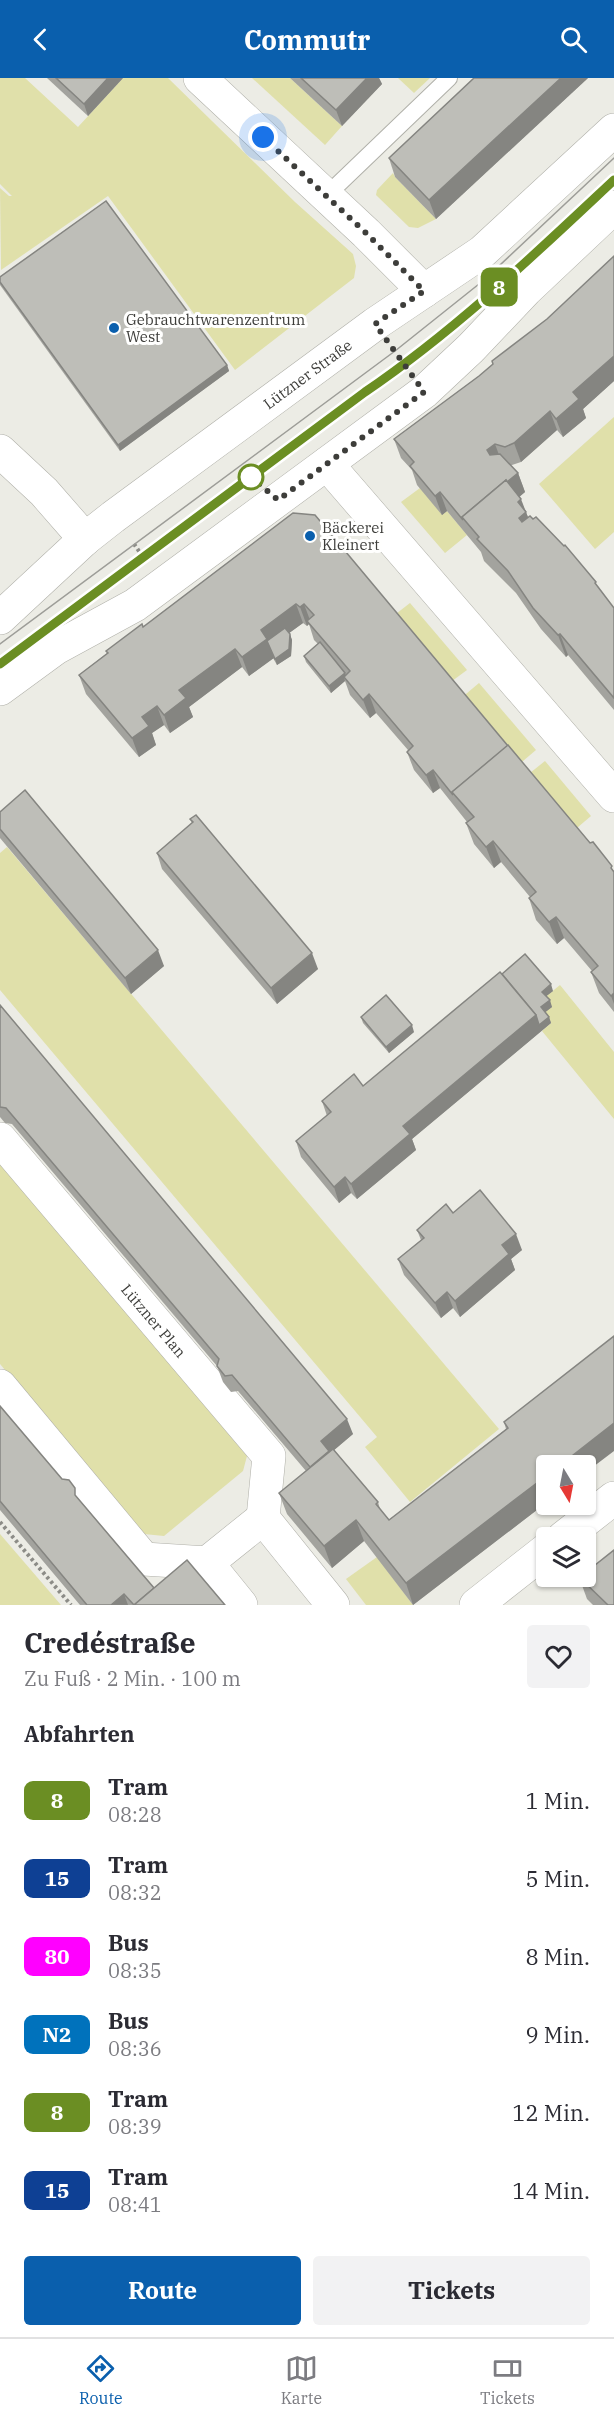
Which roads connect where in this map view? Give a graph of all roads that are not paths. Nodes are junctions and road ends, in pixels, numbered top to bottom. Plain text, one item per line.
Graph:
1 (200, 78) edge
2 (449, 78) edge
3 (614, 130) edge
4 (326, 196) junction
5 (614, 207) edge
6 (424, 291) junction
7 (0, 452) edge
8 (327, 464) junction
9 (85, 539) junction
10 (0, 618) edge
11 (0, 689) edge
12 (614, 795) edge
13 (0, 1139) edge
14 (0, 1386) edge
15 (614, 1498) edge
16 (263, 1518) junction
17 (577, 1527) edge
18 (536, 1560) edge
19 (207, 1563) junction
20 (488, 1601) edge
21 (241, 1605) edge
22 (333, 1605) edge

1 - 4 street
2 - 4 lane
3 - 6 street, Lützner Straße
4 - 6 street
5 - 8 street
6 - 9 street, Lützner Straße
7 - 9 street
8 - 11 street
8 - 12 street
9 - 10 street, Lützner Straße
13 - 16 street, Lützner Plan
14 - 19 street
15 - 17 street
16 - 19 street
16 - 22 street
18 - 20 street
19 - 21 street

